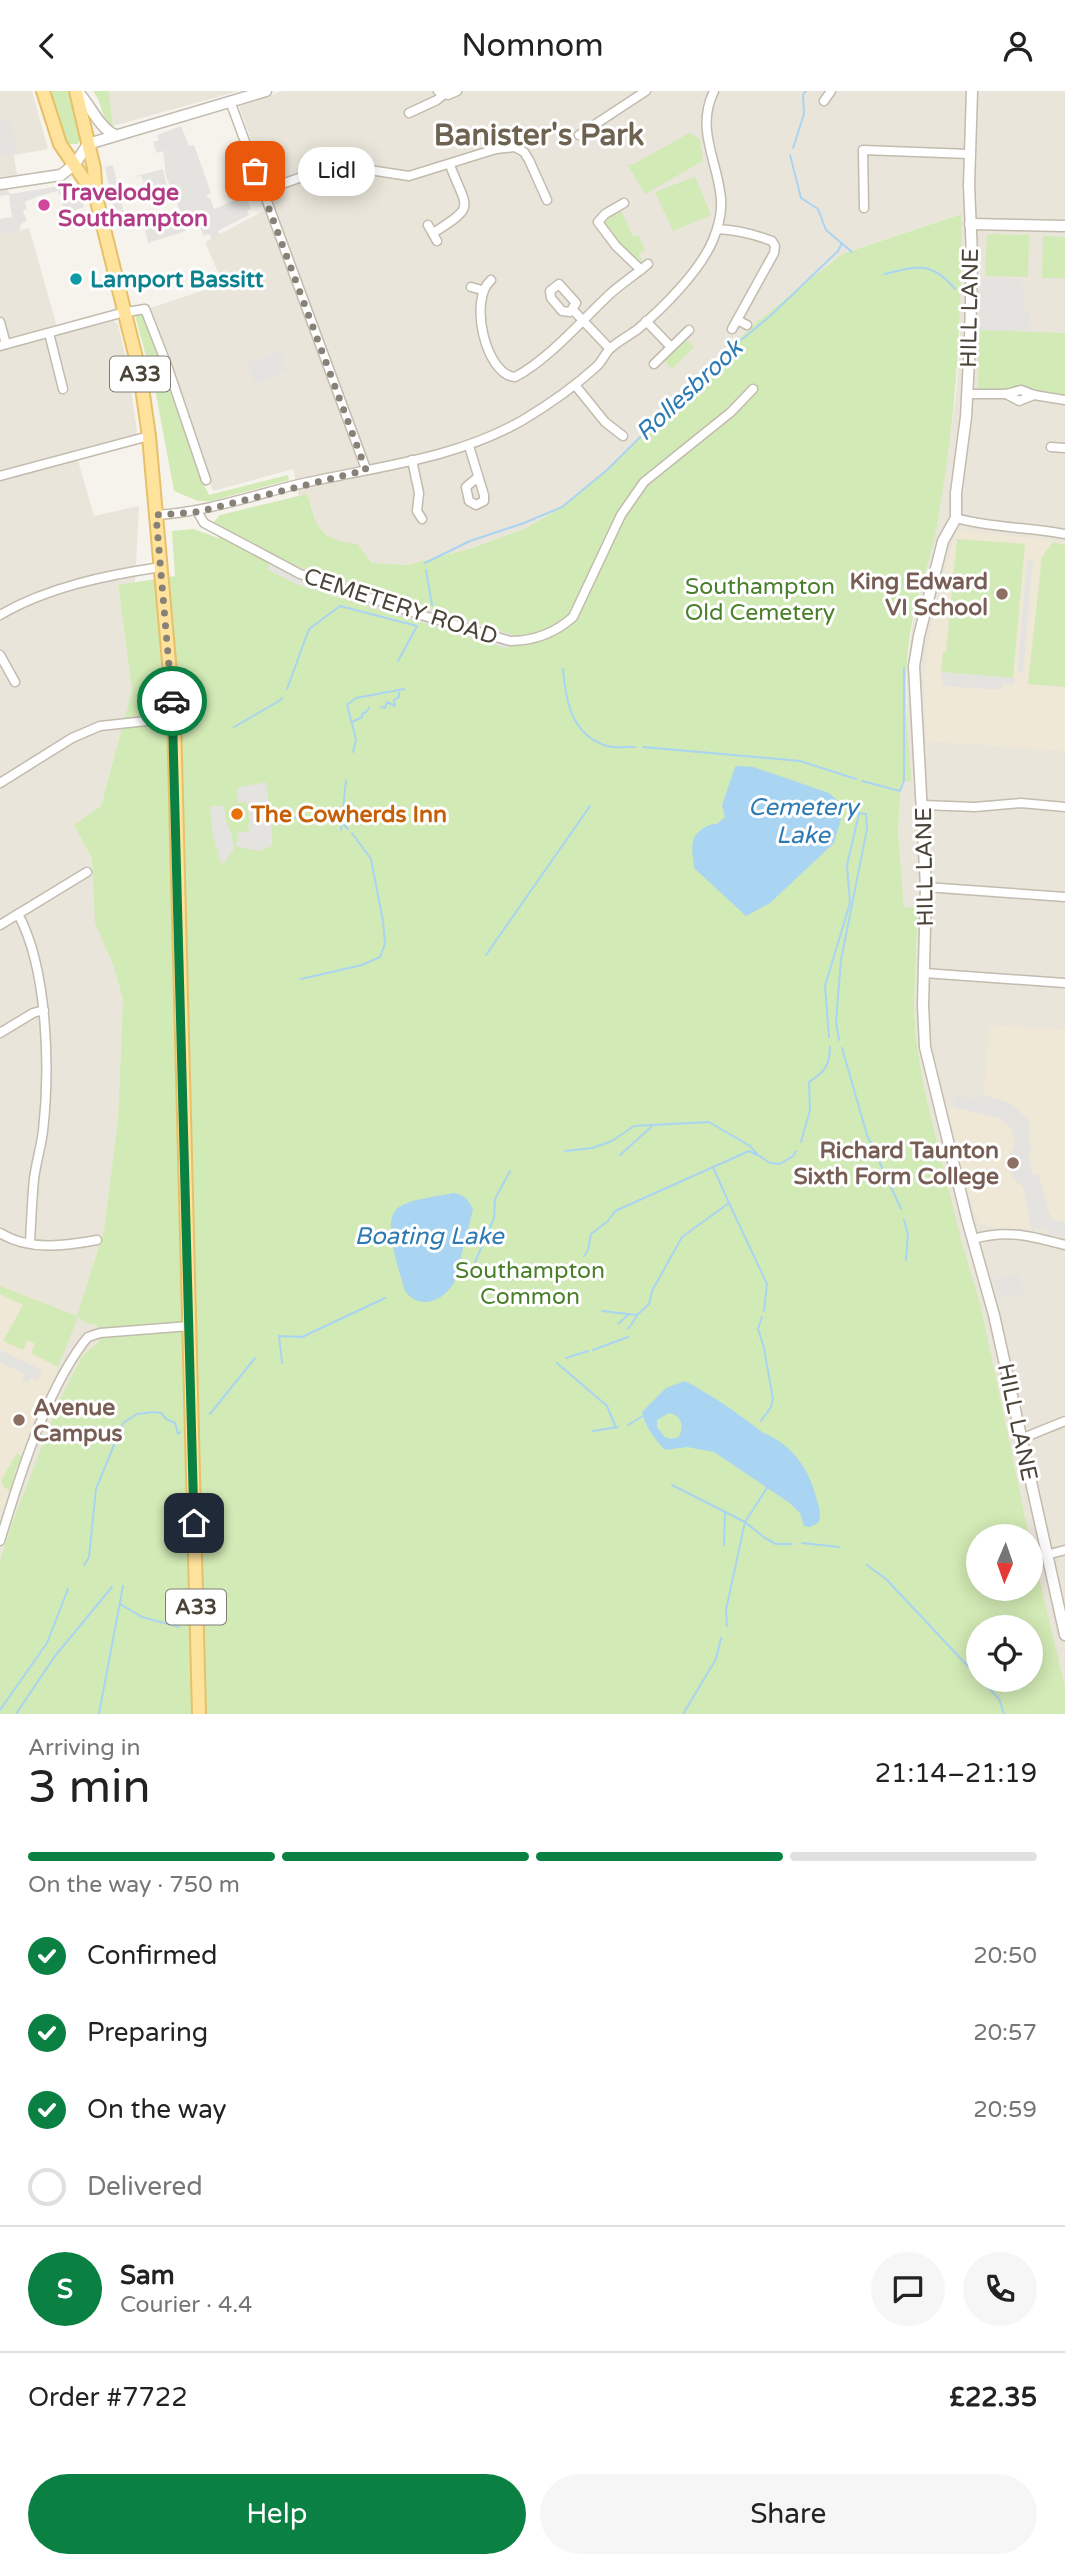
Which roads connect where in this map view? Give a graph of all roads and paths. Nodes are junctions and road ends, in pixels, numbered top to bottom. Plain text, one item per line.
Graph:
1 (43, 91) edge
2 (77, 91) edge
3 (266, 91) edge
4 (457, 91) edge
5 (646, 91) edge
6 (714, 91) edge
7 (831, 91) edge
8 (972, 91) edge
9 (440, 93) edge
10 (230, 101) junction
11 (824, 101) dead end
12 (409, 113) dead end
13 (115, 135) junction
14 (579, 135) dead end
15 (88, 144) junction
16 (969, 154) junction
17 (75, 164) junction
18 (450, 165) junction
19 (0, 184) edge
20 (541, 186) junction
21 (262, 191) junction
22 (530, 192) dead end
23 (96, 197) junction
24 (547, 200) dead end
25 (624, 203) dead end
26 (864, 208) dead end
27 (970, 224) junction
28 (1065, 226) edge
29 (717, 229) junction
30 (433, 233) dead end
31 (492, 280) dead end
32 (471, 287) dead end
33 (482, 290) junction
34 (573, 310) dead end
35 (125, 312) junction
36 (582, 320) junction
37 (737, 320) junction
38 (646, 321) junction
39 (0, 322) edge
40 (747, 325) dead end
41 (732, 329) dead end
42 (689, 330) dead end
43 (49, 333) junction
44 (3, 345) edge
45 (671, 347) junction
46 (609, 348) junction
47 (654, 364) dead end
48 (64, 382) dead end
49 (575, 385) junction
50 (753, 390) dead end
51 (967, 394) junction
52 (1065, 400) edge
53 (622, 422) dead end
54 (615, 430) junction
55 (149, 436) junction
56 (623, 436) dead end
57 (469, 446) junction
58 (1051, 447) dead end
59 (1065, 447) edge
60 (412, 460) junction
61 (366, 470) junction
62 (0, 476) edge
63 (478, 477) dead end
64 (206, 480) dead end
65 (197, 512) junction
66 (156, 515) junction
67 (408, 515) dead end
68 (956, 518) junction
69 (1065, 534) edge
70 (161, 567) junction
71 (0, 615) edge
72 (0, 655) edge
73 (9, 671) junction
74 (0, 676) edge
75 (15, 682) dead end
76 (174, 718) junction
77 (0, 783) edge
78 (923, 805) junction
79 (1065, 807) edge
80 (87, 871) dead end
81 (926, 887) junction
82 (1065, 897) edge
83 (18, 914) junction
84 (0, 925) edge
85 (924, 973) junction
86 (1065, 983) edge
87 (44, 1010) junction
88 (0, 1033) edge
89 (0, 1233) edge
90 (972, 1239) junction
91 (97, 1240) dead end
92 (30, 1243) junction
93 (1065, 1245) edge
94 (190, 1327) junction
95 (1065, 1421) edge
96 (1023, 1438) junction
97 (0, 1541) edge
98 (1065, 1550) edge
99 (1046, 1555) junction
100 (1065, 1635) edge
101 (199, 1714) edge

1 - 17 main road, A33
2 - 13 street
2 - 15 main road, A33
3 - 10 street
4 - 9 street
5 - 14 street
6 - 29 street
7 - 11 street
8 - 16 street, HILL LANE
9 - 12 street
10 - 13 street
10 - 21 street
13 - 15 street
15 - 17 street
15 - 23 main road, A33
16 - 26 street
16 - 27 street, HILL LANE
17 - 19 street
17 - 23 main road, A33
18 - 20 street
18 - 21 street
18 - 30 street
20 - 22 street
20 - 24 street
21 - 61 street
23 - 35 main road, A33
25 - 36 street
27 - 28 street
27 - 51 street, HILL LANE
29 - 37 street
29 - 38 street
31 - 33 street
32 - 33 street
33 - 36 street
34 - 36 street
35 - 43 street
35 - 55 main road, A33
35 - 64 street
36 - 46 street
37 - 40 street
37 - 41 street
38 - 45 street
38 - 46 street
39 - 44 street
42 - 45 street
43 - 44 street
43 - 48 street
45 - 47 street
46 - 49 street
49 - 54 street
49 - 57 street
50 - 65 street, CEMETERY ROAD
51 - 52 street
51 - 68 street, HILL LANE
53 - 54 street
54 - 56 street
55 - 62 street
55 - 66 main road, A33
57 - 60 street
57 - 63 street
58 - 59 street
60 - 61 street
60 - 67 street
61 - 65 street
65 - 66 street
66 - 70 main road, A33
68 - 69 street
68 - 78 street, HILL LANE
70 - 71 street
70 - 76 main road, A33
72 - 73 street
73 - 74 street
73 - 75 street
76 - 77 street
76 - 94 main road, A33
78 - 79 street
78 - 81 street, HILL LANE
80 - 83 street
81 - 82 street
81 - 85 street, HILL LANE
83 - 84 street
83 - 87 street
85 - 86 street
85 - 90 street, HILL LANE
87 - 88 street
87 - 92 street
89 - 92 street
90 - 93 street
90 - 96 street, HILL LANE
91 - 92 street
94 - 97 street
94 - 101 main road, A33
95 - 96 street
96 - 99 street, HILL LANE
98 - 99 street
99 - 100 street, HILL LANE

